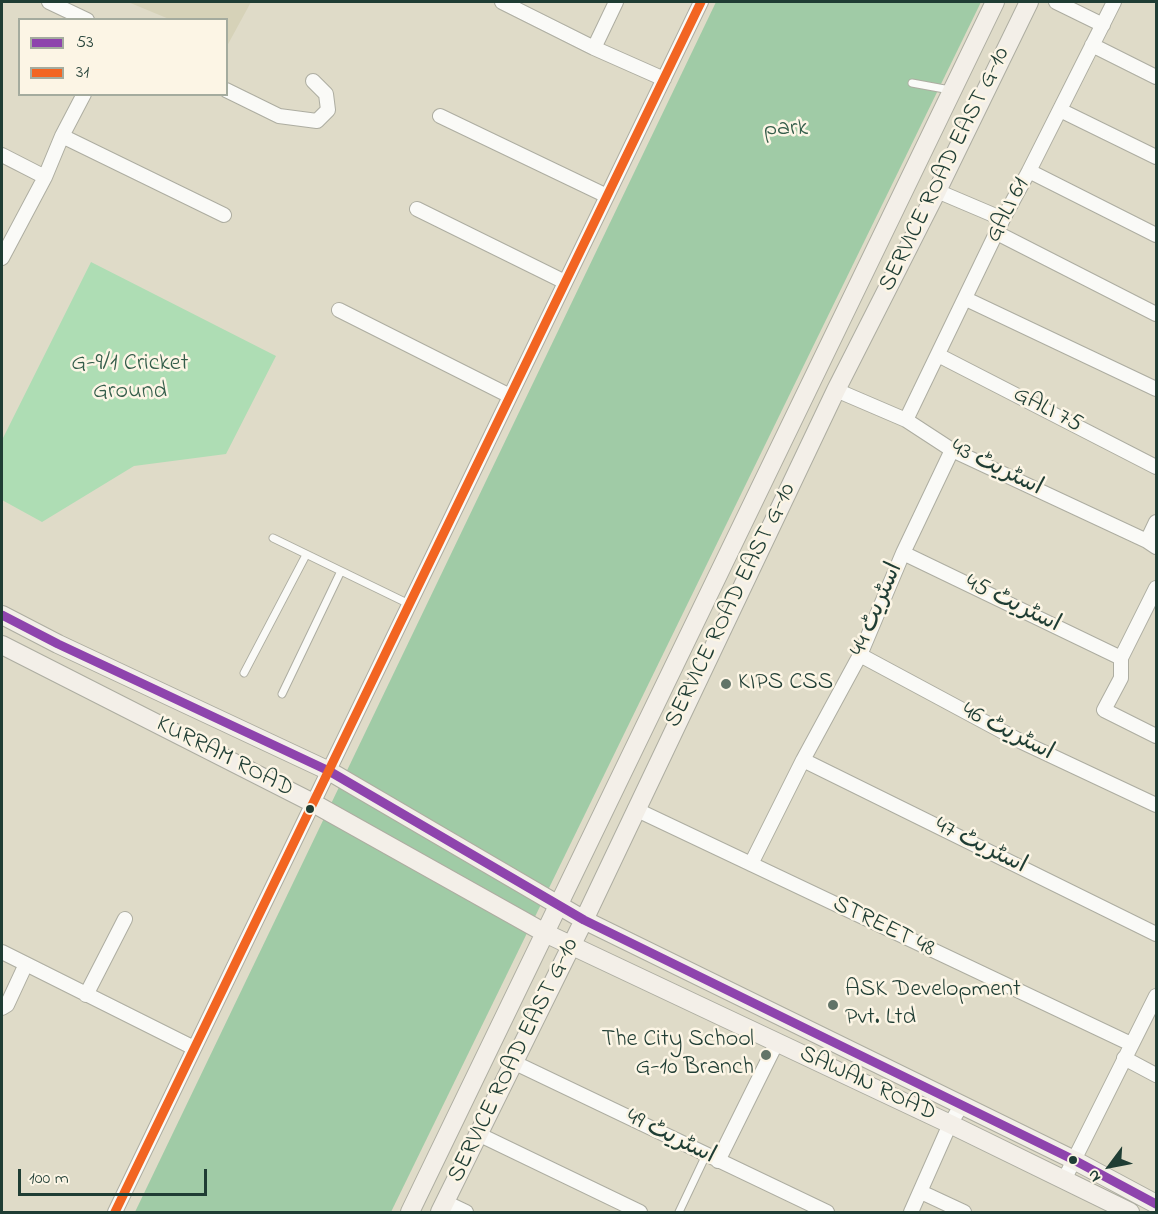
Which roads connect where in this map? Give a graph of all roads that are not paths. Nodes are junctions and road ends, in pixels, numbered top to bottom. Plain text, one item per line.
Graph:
1 (49, 2) edge
2 (616, 2) edge
3 (701, 2) edge
4 (995, 2) edge
5 (1029, 2) edge
6 (1056, 2) edge
7 (1114, 2) edge
8 (511, 3) edge
9 (83, 18) edge
10 (1103, 25) junction
11 (1092, 45) junction
12 (594, 48) junction
13 (964, 66) junction
14 (1156, 77) edge
15 (664, 79) junction
16 (992, 79) junction
17 (313, 81) dead end
18 (912, 83) dead end
19 (228, 91) edge
20 (952, 91) junction
21 (83, 96) edge
22 (1060, 111) junction
23 (440, 116) dead end
24 (62, 136) junction
25 (2, 155) edge
26 (1156, 158) edge
27 (1029, 171) junction
28 (45, 177) junction
29 (937, 191) junction
30 (607, 196) junction
31 (417, 208) dead end
32 (224, 215) dead end
33 (1003, 219) junction
34 (998, 233) junction
35 (1156, 235) edge
36 (2, 258) edge
37 (565, 282) junction
38 (966, 299) junction
39 (339, 310) dead end
40 (1156, 314) edge
41 (938, 355) junction
42 (1156, 389) edge
43 (836, 390) junction
44 (510, 396) junction
45 (906, 420) junction
46 (952, 450) junction
47 (1156, 467) edge
48 (1156, 522) edge
49 (273, 538) dead end
50 (1152, 544) edge
51 (903, 553) junction
52 (306, 555) junction
53 (341, 571) junction
54 (1156, 588) edge
55 (409, 604) junction
56 (2, 615) edge
57 (2, 645) edge
58 (860, 655) junction
59 (1121, 658) junction
60 (244, 673) dead end
61 (282, 694) dead end
62 (1156, 736) edge
63 (803, 760) junction
64 (329, 771) junction
65 (313, 802) junction
66 (1156, 805) edge
67 (635, 809) junction
68 (751, 864) junction
69 (558, 905) junction
70 (125, 919) dead end
71 (584, 920) junction
72 (545, 933) junction
73 (1156, 934) edge
74 (571, 945) junction
75 (2, 952) edge
76 (26, 964) junction
77 (86, 995) junction
78 (1156, 996) edge
79 (2, 1008) edge
80 (777, 1042) junction
81 (1131, 1044) junction
82 (194, 1048) junction
83 (1124, 1058) junction
84 (513, 1062) junction
85 (1156, 1075) edge
86 (961, 1106) junction
87 (950, 1124) junction
88 (478, 1134) junction
89 (712, 1158) junction
90 (1074, 1160) junction
91 (1064, 1180) junction
92 (921, 1192) junction
93 (1156, 1204) edge
94 (443, 1207) edge
95 (115, 1212) edge
96 (410, 1212) edge
97 (466, 1212) edge
98 (640, 1212) edge
99 (678, 1212) edge
100 (827, 1212) edge
101 (911, 1212) edge
102 (964, 1212) edge
103 (1130, 1212) edge

1 - 9 street
2 - 12 street
3 - 15 street
4 - 13 main road, SERVICE ROAD EAST G-10
5 - 16 main road, SERVICE ROAD EAST G-10
6 - 10 street
7 - 10 street, GALI 61
8 - 12 street
10 - 11 street, GALI 61
11 - 14 street
11 - 22 street, GALI 61
12 - 15 street
13 - 16 main road
13 - 20 main road, SERVICE ROAD EAST G-10
15 - 30 street
16 - 29 main road, SERVICE ROAD EAST G-10
17 - 19 street
18 - 20 lane
20 - 69 main road, SERVICE ROAD EAST G-10
21 - 24 street
22 - 26 street
22 - 27 street, GALI 61
23 - 30 street
24 - 28 street
24 - 32 street
25 - 28 street
27 - 33 street, GALI 61
27 - 35 street
28 - 36 street
29 - 33 street
29 - 43 main road, SERVICE ROAD EAST G-10
30 - 37 street
31 - 37 street
33 - 34 street, GALI 61
34 - 38 street, GALI 61
34 - 40 street
37 - 44 street
38 - 41 street, GALI 61
38 - 42 street
39 - 44 street
41 - 45 street, GALI 61
41 - 47 street, GALI 75
43 - 45 street, اسٹریٹ 43
43 - 67 main road, SERVICE ROAD EAST G-10
44 - 55 street
45 - 46 street, اسٹریٹ 43
46 - 50 street, اسٹریٹ 43
46 - 51 street, اسٹریٹ 44
48 - 50 street
49 - 52 lane
51 - 58 street, اسٹریٹ 44
51 - 59 street, اسٹریٹ 45
52 - 53 lane
52 - 60 lane
53 - 55 lane
53 - 61 lane
54 - 59 street
55 - 64 street
56 - 64 main road, KURRAM ROAD
57 - 65 main road, KURRAM ROAD
58 - 63 street, اسٹریٹ 44
58 - 66 street, اسٹریٹ 46
59 - 62 street
63 - 68 street, اسٹریٹ 44
63 - 73 street, اسٹریٹ 47
64 - 65 street
64 - 69 main road, KURRAM ROAD
65 - 72 main road, KURRAM ROAD
65 - 82 street
67 - 68 street, STREET 48
67 - 71 main road, SERVICE ROAD EAST G-10
68 - 81 street, STREET 48
69 - 71 main road, SAWAN ROAD
69 - 72 main road, SERVICE ROAD EAST G-10
70 - 77 street
71 - 74 main road, SERVICE ROAD EAST G-10
71 - 86 main road, SAWAN ROAD
72 - 74 main road, KURRAM ROAD
72 - 96 main road, SERVICE ROAD EAST G-10
74 - 80 main road, SAWAN ROAD
74 - 84 main road, SERVICE ROAD EAST G-10
75 - 76 street
76 - 77 street
76 - 79 street
77 - 82 street
78 - 81 street
80 - 87 main road, SAWAN ROAD
80 - 89 street
81 - 83 street
82 - 95 street
83 - 85 street
83 - 90 street
84 - 88 main road, SERVICE ROAD EAST G-10
84 - 89 street, اسٹریٹ 49
86 - 87 street
86 - 90 main road, SAWAN ROAD
87 - 91 main road, SAWAN ROAD
87 - 92 street
88 - 94 main road, SERVICE ROAD EAST G-10
88 - 98 street
89 - 99 lane
89 - 100 street, اسٹریٹ 49
90 - 91 street
90 - 93 main road, SAWAN ROAD
91 - 103 main road, SAWAN ROAD
92 - 101 street
92 - 102 street
94 - 97 street

